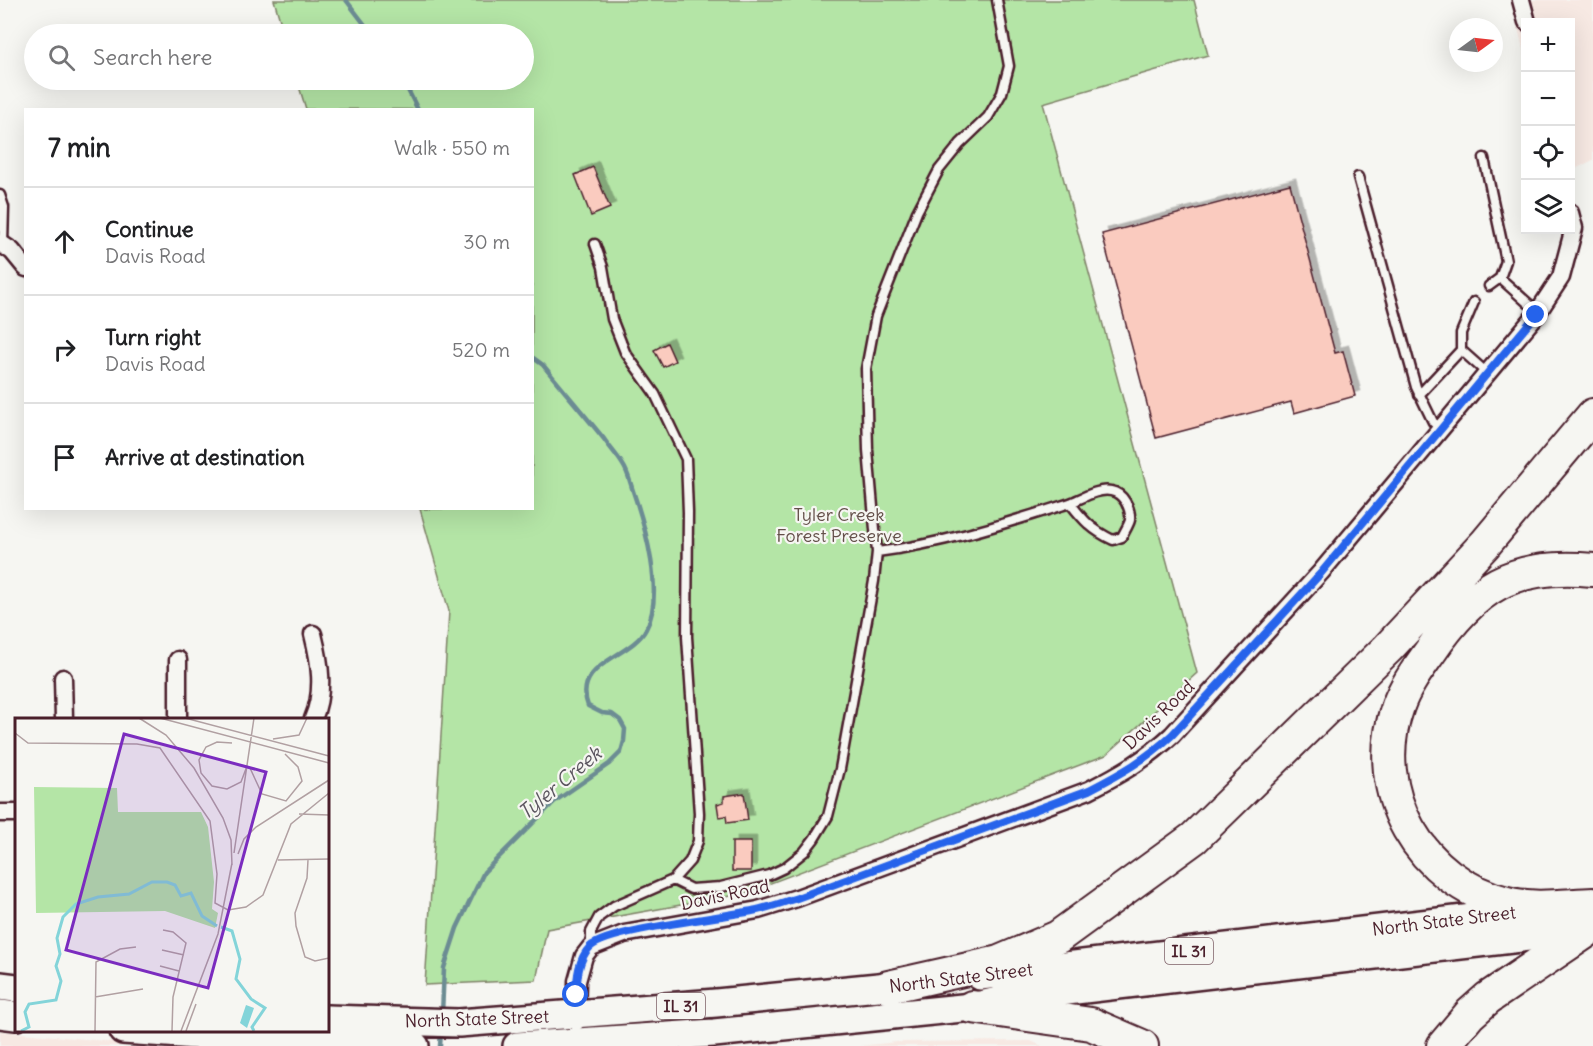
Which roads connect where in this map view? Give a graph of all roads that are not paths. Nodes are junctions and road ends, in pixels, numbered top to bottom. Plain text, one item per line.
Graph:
1 (997, 0) edge
2 (1522, 0) edge
3 (1526, 18) edge
4 (1484, 158) dead end
5 (1358, 177) dead end
6 (0, 195) edge
7 (1572, 234) edge
8 (1, 244) edge
9 (595, 244) dead end
10 (24, 266) edge
11 (1500, 278) junction
12 (1489, 286) dead end
13 (1474, 302) dead end
14 (1538, 312) junction
15 (1461, 350) junction
16 (1488, 374) junction
17 (1419, 395) junction
18 (1593, 415) edge
19 (1442, 429) junction
20 (1070, 503) junction
21 (878, 552) junction
22 (1593, 570) edge
23 (313, 634) dead end
24 (178, 660) dead end
25 (63, 678) dead end
26 (64, 718) edge
27 (178, 718) edge
28 (313, 718) edge
29 (673, 880) junction
30 (1592, 917) edge
31 (591, 946) junction
32 (0, 986) edge
33 (888, 987) junction
34 (15, 988) edge
35 (972, 1007) junction
36 (0, 1014) edge
37 (576, 1015) junction
38 (15, 1016) edge
39 (328, 1019) edge
40 (142, 1032) edge
41 (575, 1044) edge
42 (414, 1046) edge
43 (517, 1046) edge
44 (1142, 1046) edge
45 (1443, 1046) edge

1 - 21 lane
2 - 3 street
4 - 11 lane
5 - 17 lane
6 - 8 lane
7 - 14 street, Davis Road
8 - 10 street
9 - 29 lane
11 - 12 lane
11 - 14 lane
13 - 15 lane
14 - 16 street, Davis Road
15 - 16 lane
15 - 17 lane
16 - 19 street, Davis Road
17 - 19 lane
18 - 33 highway
19 - 31 street, Davis Road
20 - 20 lane
20 - 21 lane
21 - 29 lane
22 - 30 highway
23 - 28 street
24 - 27 street
25 - 26 street
29 - 31 lane
30 - 33 main road, North State Street / IL 31
30 - 35 main road, North State Street / IL 31
30 - 45 highway
31 - 37 street
32 - 34 main road
33 - 37 main road, North State Street / IL 31
35 - 41 main road, North State Street / IL 31
35 - 44 highway
36 - 38 main road
37 - 39 main road, North State Street / IL 31
37 - 41 street
40 - 42 main road, North State Street
41 - 43 main road, North State Street / IL 31

